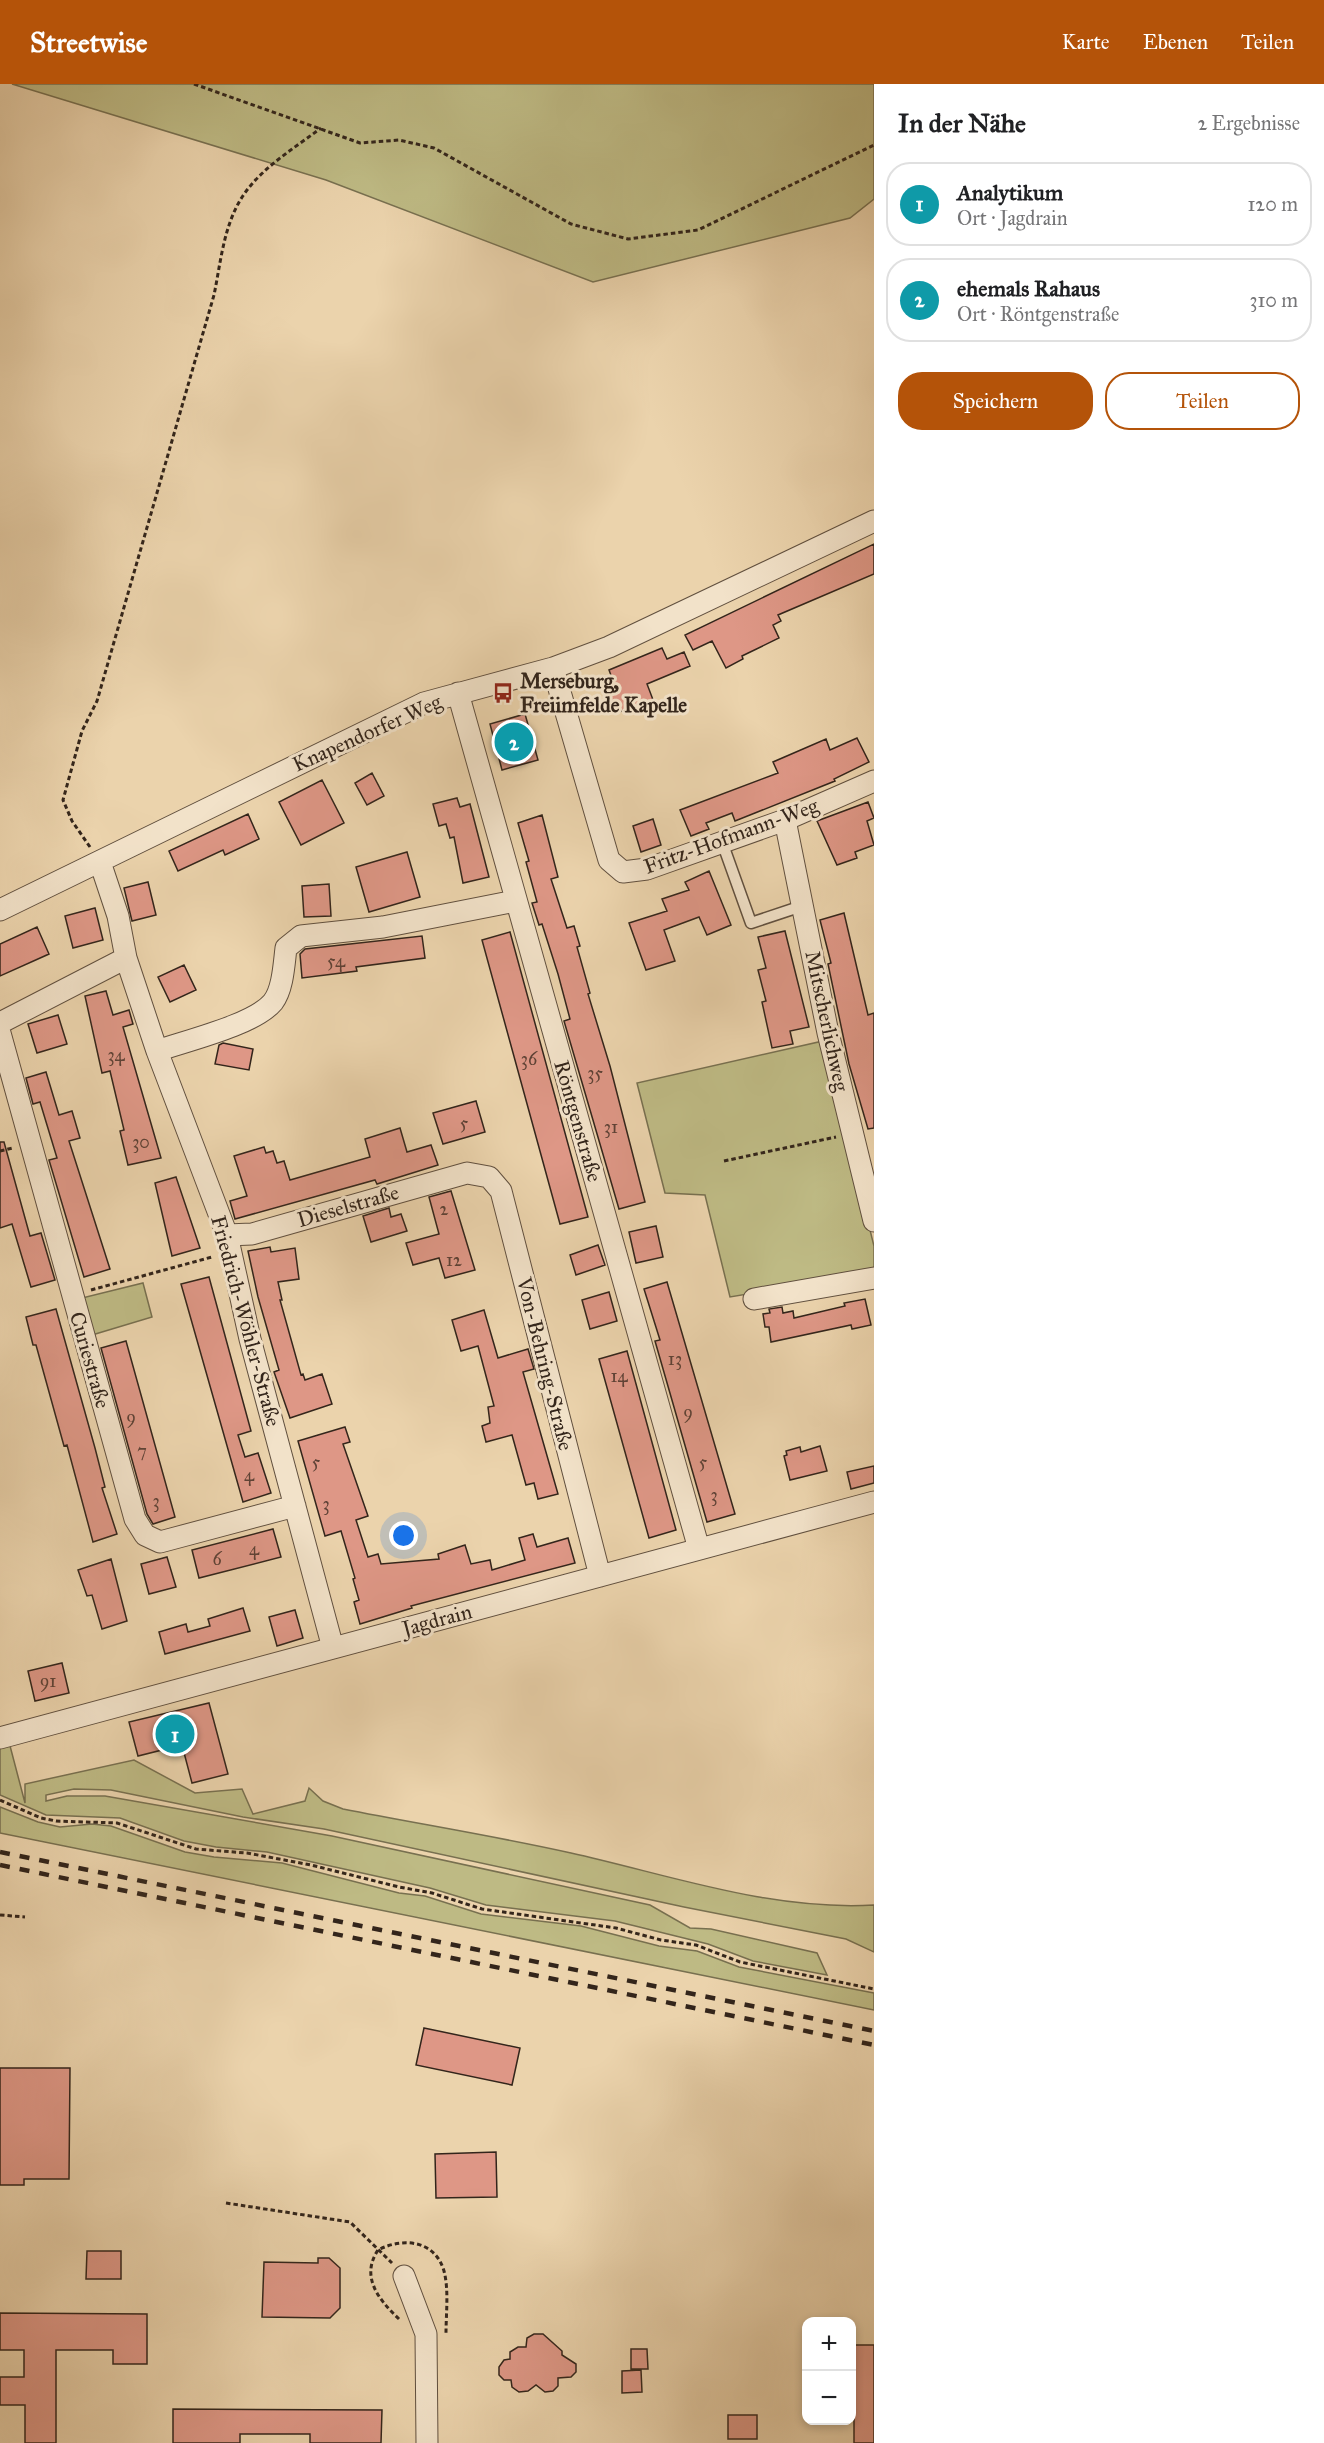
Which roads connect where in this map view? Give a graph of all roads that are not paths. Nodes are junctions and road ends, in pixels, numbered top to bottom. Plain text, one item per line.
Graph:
1 (874, 521) edge
2 (553, 668) junction
3 (458, 693) junction
4 (874, 781) edge
5 (785, 820) junction
6 (722, 842) junction
7 (100, 862) junction
8 (515, 901) junction
9 (802, 906) junction
10 (0, 910) edge
11 (126, 958) junction
12 (0, 1023) edge
13 (0, 1033) edge
14 (157, 1051) junction
15 (468, 1173) joint
16 (874, 1221) edge
17 (230, 1243) junction
18 (874, 1278) edge
19 (754, 1299) dead end
20 (874, 1502) edge
21 (295, 1506) junction
22 (699, 1549) junction
23 (600, 1576) junction
24 (333, 1648) junction
25 (0, 1738) edge
26 (404, 2276) road end
27 (428, 2443) edge

1 - 2 street, Knapendorfer Weg
2 - 3 street, Knapendorfer Weg
2 - 6 street, Fritz-Hofmann-Weg
3 - 7 street, Knapendorfer Weg
3 - 8 street, Röntgenstraße
4 - 5 street, Fritz-Hofmann-Weg
5 - 6 street, Fritz-Hofmann-Weg
5 - 9 street, Mitscherlichweg
6 - 9 lane
7 - 10 street, Knapendorfer Weg
7 - 11 street, Friedrich-Wöhler-Straße
8 - 14 street
8 - 22 street, Röntgenstraße
9 - 16 street, Mitscherlichweg
11 - 12 street
11 - 14 street, Friedrich-Wöhler-Straße
13 - 21 street, Curiestraße
14 - 17 street, Friedrich-Wöhler-Straße
15 - 17 street, Dieselstraße
15 - 23 street, Von-Behring-Straße
17 - 21 street, Friedrich-Wöhler-Straße
18 - 19 street
20 - 22 street, Jagdrain
21 - 24 street, Friedrich-Wöhler-Straße
22 - 23 street, Jagdrain
23 - 24 street, Jagdrain
24 - 25 street, Jagdrain
26 - 27 street

